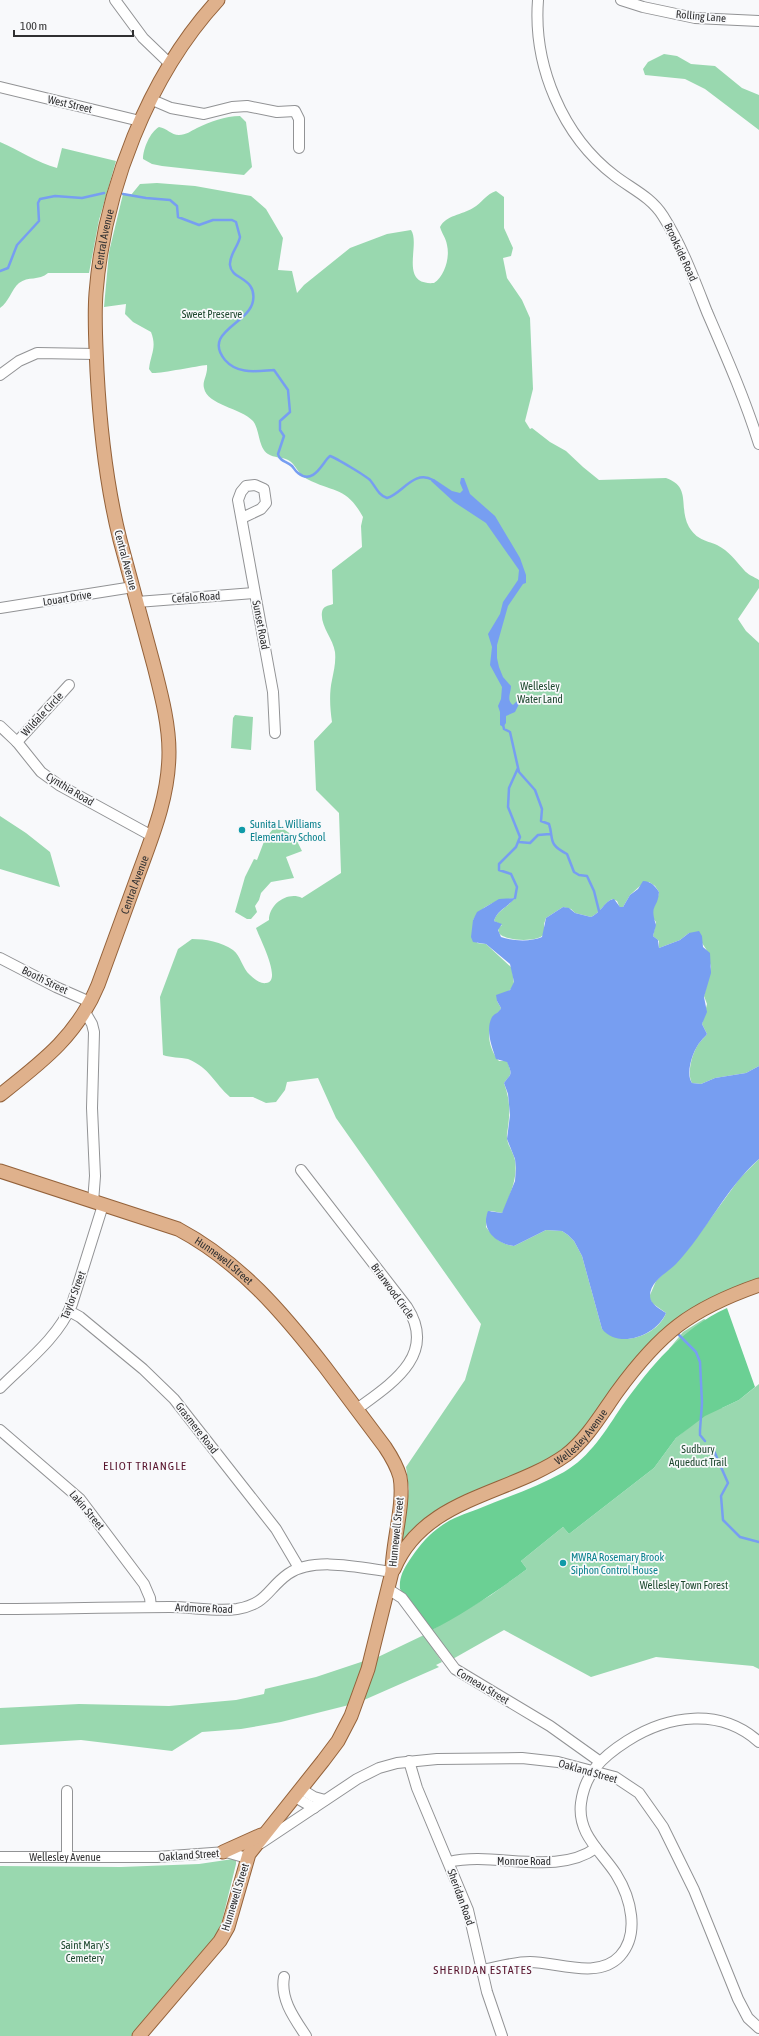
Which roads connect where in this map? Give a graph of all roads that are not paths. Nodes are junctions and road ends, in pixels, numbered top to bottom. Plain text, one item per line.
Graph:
1 (115, 0) edge
2 (218, 0) edge
3 (538, 0) edge
4 (621, 0) edge
5 (759, 21) edge
6 (169, 63) junction
7 (0, 87) edge
8 (150, 99) junction
9 (140, 121) junction
10 (299, 148) dead end
11 (96, 354) junction
12 (0, 375) edge
13 (759, 444) edge
14 (242, 518) dead end
15 (133, 587) junction
16 (254, 593) junction
17 (137, 602) junction
18 (0, 608) edge
19 (68, 685) dead end
20 (0, 726) edge
21 (275, 733) dead end
22 (16, 742) junction
23 (152, 836) junction
24 (0, 958) edge
25 (88, 1007) junction
26 (0, 1096) edge
27 (301, 1170) dead end
28 (0, 1171) edge
29 (98, 1203) junction
30 (759, 1285) edge
31 (69, 1311) junction
32 (0, 1388) edge
33 (357, 1410) junction
34 (0, 1430) edge
35 (299, 1568) junction
36 (392, 1572) junction
37 (388, 1589) junction
38 (151, 1607) junction
39 (0, 1609) edge
40 (759, 1742) edge
41 (409, 1761) junction
42 (599, 1761) junction
43 (592, 1770) junction
44 (67, 1791) dead end
45 (298, 1793) junction
46 (325, 1800) junction
47 (314, 1808) junction
48 (264, 1834) junction
49 (254, 1847) junction
50 (596, 1848) junction
51 (223, 1852) junction
52 (68, 1856) junction
53 (0, 1857) edge
54 (130, 1857) joint
55 (247, 1858) junction
56 (449, 1862) junction
57 (482, 1970) junction
58 (284, 1976) dead end
59 (759, 2028) edge
60 (139, 2036) edge
61 (306, 2036) edge
62 (502, 2036) edge

1 - 6 street
2 - 6 main road, Central Avenue
3 - 13 street, Brookside Road
4 - 5 street, Rolling Lane
6 - 8 main road, Central Avenue
7 - 9 street, West Street
8 - 9 main road, Central Avenue
8 - 10 street
9 - 11 main road, Central Avenue
11 - 12 street
11 - 15 main road, Central Avenue
14 - 16 street, Sunset Road
15 - 17 main road, Central Avenue
15 - 18 street, Louart Drive
16 - 17 street, Cefalo Road
16 - 21 street, Sunset Road
17 - 23 main road, Central Avenue
19 - 22 street, Wildale Circle
20 - 22 street, Cynthia Road
22 - 23 street, Cynthia Road
23 - 25 main road, Central Avenue
24 - 25 street, Booth Street
25 - 26 main road, Central Avenue
25 - 29 street, Taylor Street
27 - 33 street, Briarwood Circle
28 - 29 main road, Hunnewell Street
29 - 31 street, Taylor Street
29 - 33 main road, Hunnewell Street
30 - 36 main road, Wellesley Avenue
31 - 32 street, Taylor Street
31 - 35 street, Grasmere Road
33 - 36 main road, Hunnewell Street
34 - 38 street, Lakin Street
35 - 36 street, Ardmore Road
35 - 38 street, Ardmore Road
36 - 37 main road, Hunnewell Street
37 - 42 street, Comeau Street
37 - 45 main road, Hunnewell Street
38 - 39 street, Ardmore Road
40 - 42 street
41 - 43 street, Oakland Street
41 - 46 street, Oakland Street
41 - 56 street, Sheridan Road
42 - 43 street
43 - 50 street
43 - 59 street, Oakland Street
44 - 52 street
45 - 46 street
45 - 47 street
45 - 48 main road, Hunnewell Street
46 - 47 street, Oakland Street
47 - 49 street, Oakland Street
48 - 49 main road, Hunnewell Street
48 - 51 main road
49 - 55 main road, Hunnewell Street
50 - 56 street, Monroe Road
50 - 57 street
51 - 54 street, Oakland Street
51 - 55 street, Oakland Street
52 - 53 street, Wellesley Avenue
52 - 54 street, Wellesley Avenue
55 - 60 main road, Hunnewell Street
56 - 57 street, Sheridan Road
57 - 62 street, Sheridan Road
58 - 61 street

